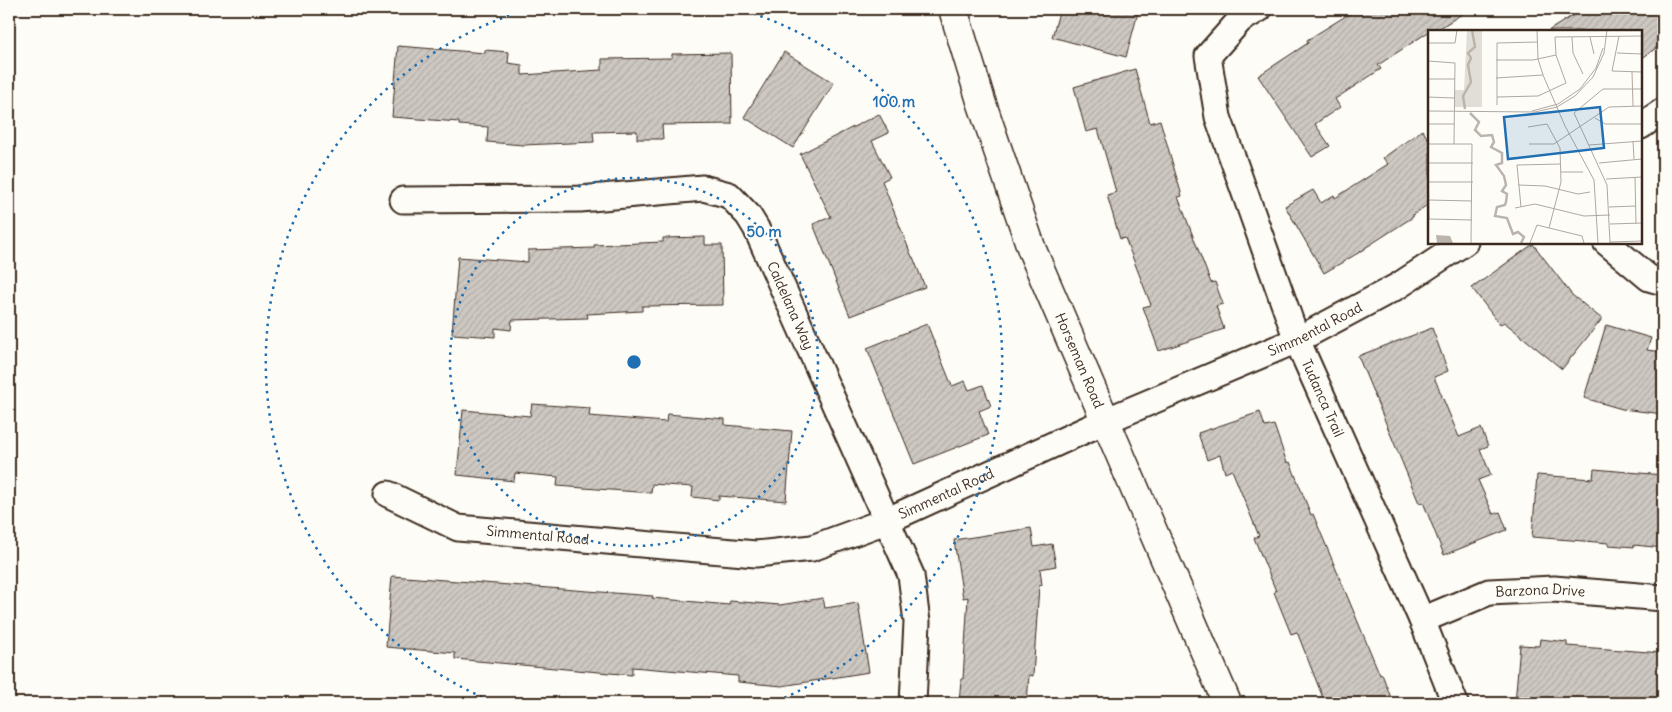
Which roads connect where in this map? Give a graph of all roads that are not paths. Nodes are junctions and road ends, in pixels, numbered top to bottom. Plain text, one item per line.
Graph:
1 (953, 9) edge
2 (1259, 9) edge
3 (1663, 111) edge
4 (1642, 125) edge
5 (403, 200) dead end
6 (1462, 244) edge
7 (1608, 244) edge
8 (1663, 282) edge
9 (1297, 340) junction
10 (1105, 421) junction
11 (388, 494) dead end
12 (886, 521) junction
13 (1663, 598) edge
14 (1422, 620) junction
15 (912, 703) edge
16 (1227, 703) edge
17 (1455, 703) edge

1 - 10 street, Horseman Road
2 - 9 street, Tudanca Trail
3 - 4 street
5 - 12 street, Caldelana Way
6 - 9 street, Simmental Road
7 - 8 street
9 - 10 street, Simmental Road
9 - 14 street, Tudanca Trail
10 - 12 street, Simmental Road
10 - 16 street, Horseman Road
11 - 12 street, Simmental Road
12 - 15 street, Caldelana Way
13 - 14 street, Barzona Drive
14 - 17 street, Tudanca Trail

